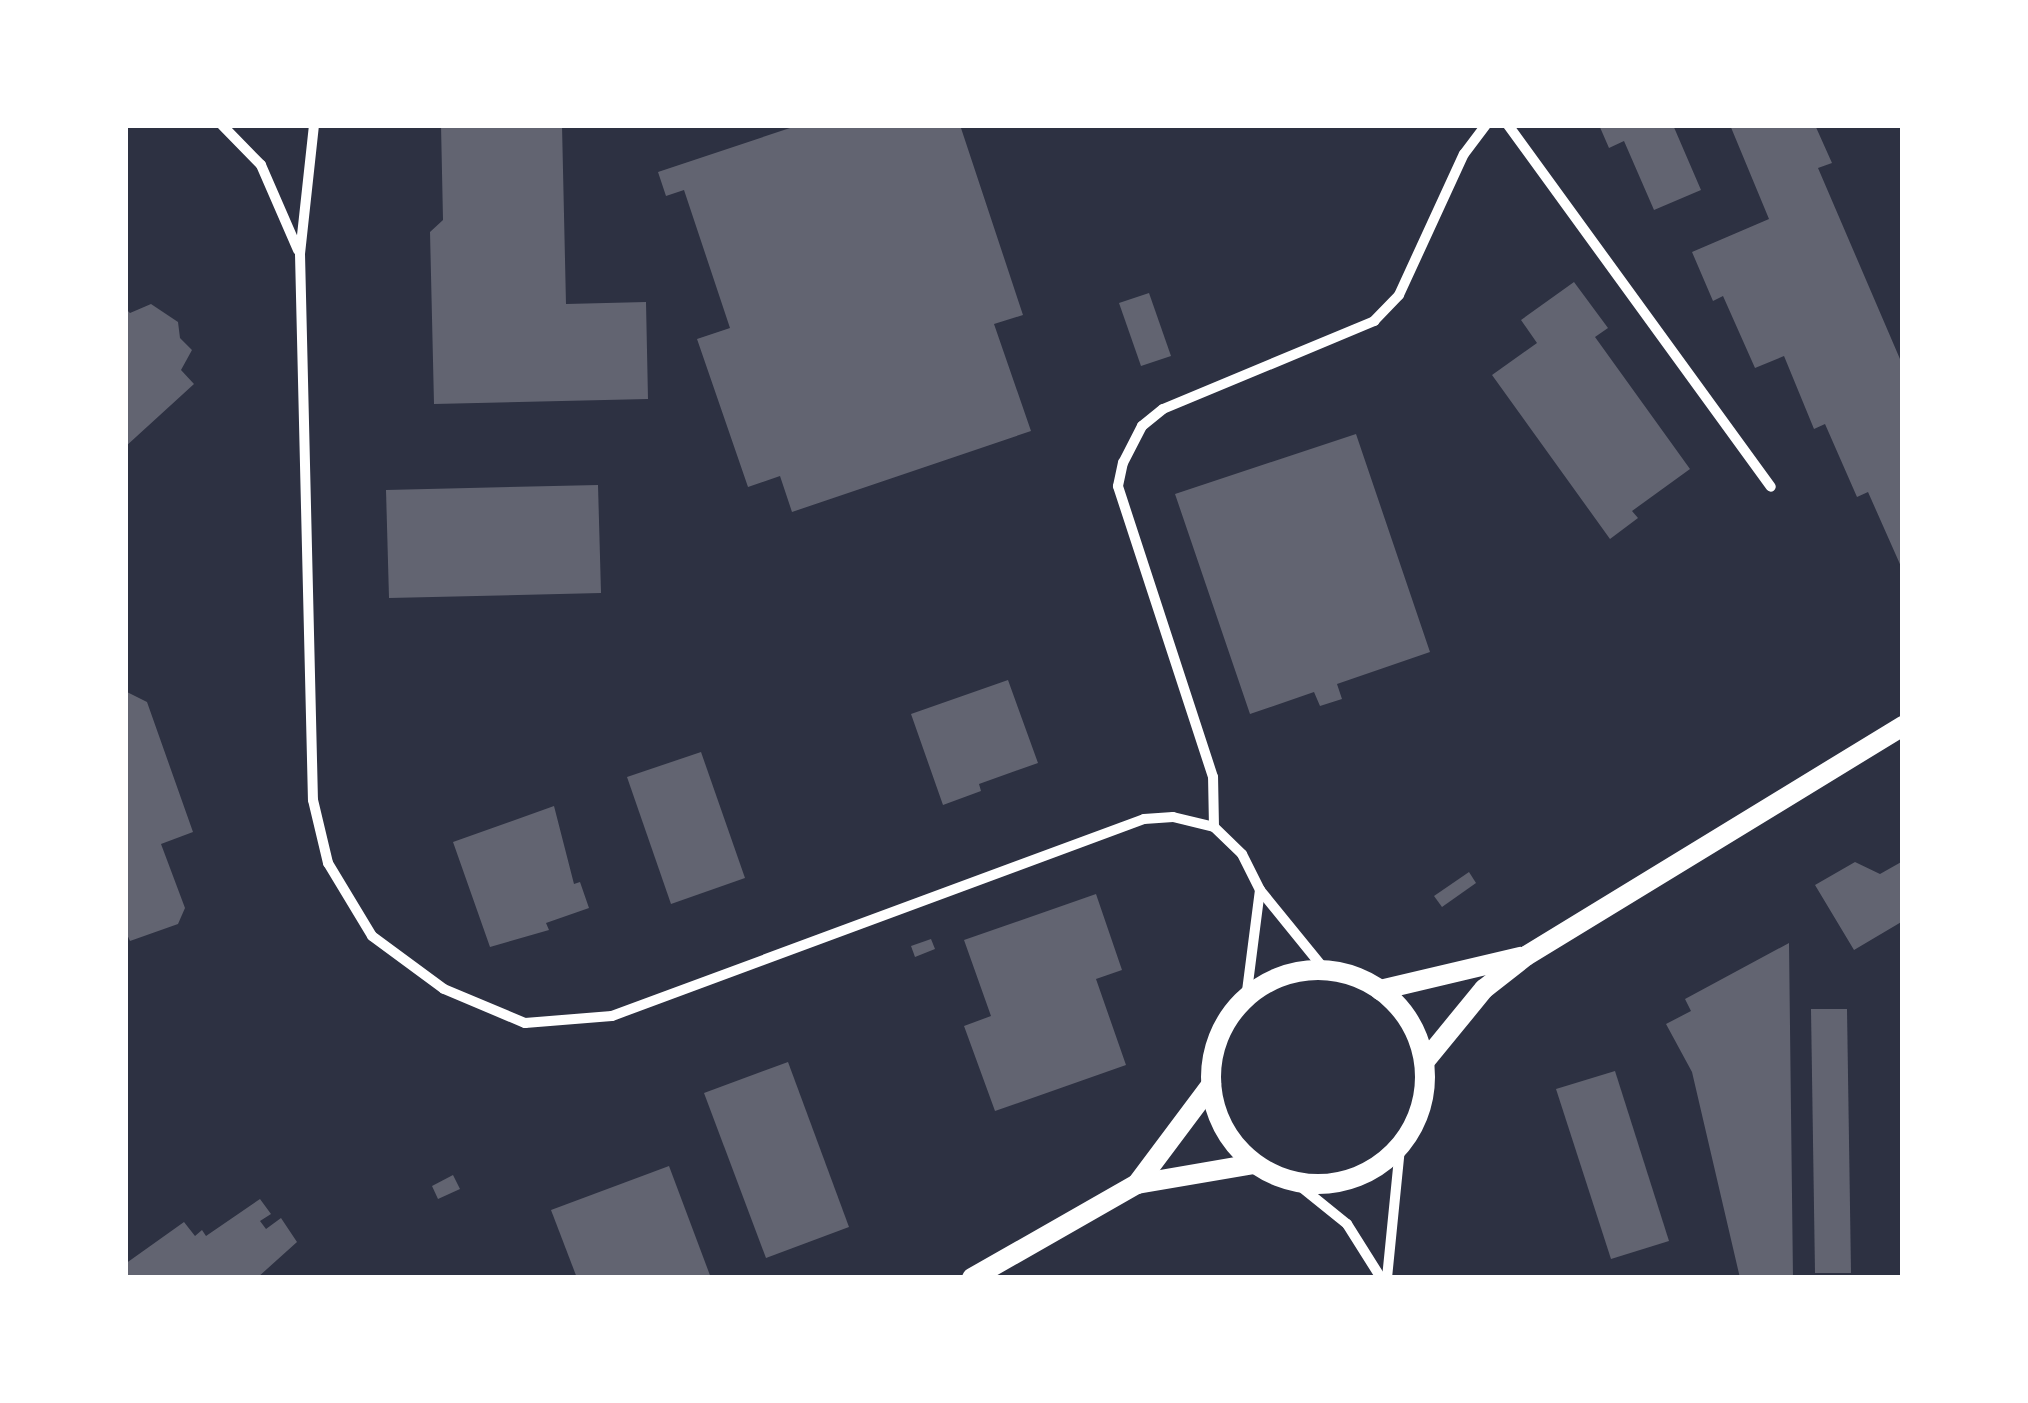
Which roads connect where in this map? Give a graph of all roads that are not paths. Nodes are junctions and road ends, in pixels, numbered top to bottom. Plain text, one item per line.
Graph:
1 (222, 125) edge
2 (314, 125) edge
3 (1486, 125) edge
4 (1508, 125) edge
5 (300, 254) junction
6 (1771, 487) dead end
7 (1903, 726) edge
8 (1214, 827) junction
9 (1260, 890) junction
10 (1526, 956) junction
11 (1325, 970) junction
12 (1380, 990) junction
13 (1246, 999) junction
14 (1424, 1062) junction
15 (1211, 1085) junction
16 (1400, 1147) junction
17 (1254, 1164) junction
18 (1294, 1182) junction
19 (1137, 1184) junction
20 (972, 1278) edge
21 (1384, 1278) edge

1 - 5 street
2 - 5 street
3 - 8 street
4 - 6 street
5 - 8 street
7 - 10 main road
8 - 9 street
9 - 11 street
9 - 13 street
10 - 12 main road
10 - 14 main road
11 - 12 main road
11 - 13 main road
12 - 14 main road
13 - 15 main road
14 - 16 main road
15 - 17 main road
15 - 19 main road
16 - 18 main road
16 - 21 street
17 - 18 main road
17 - 19 main road
18 - 21 street
19 - 20 main road

